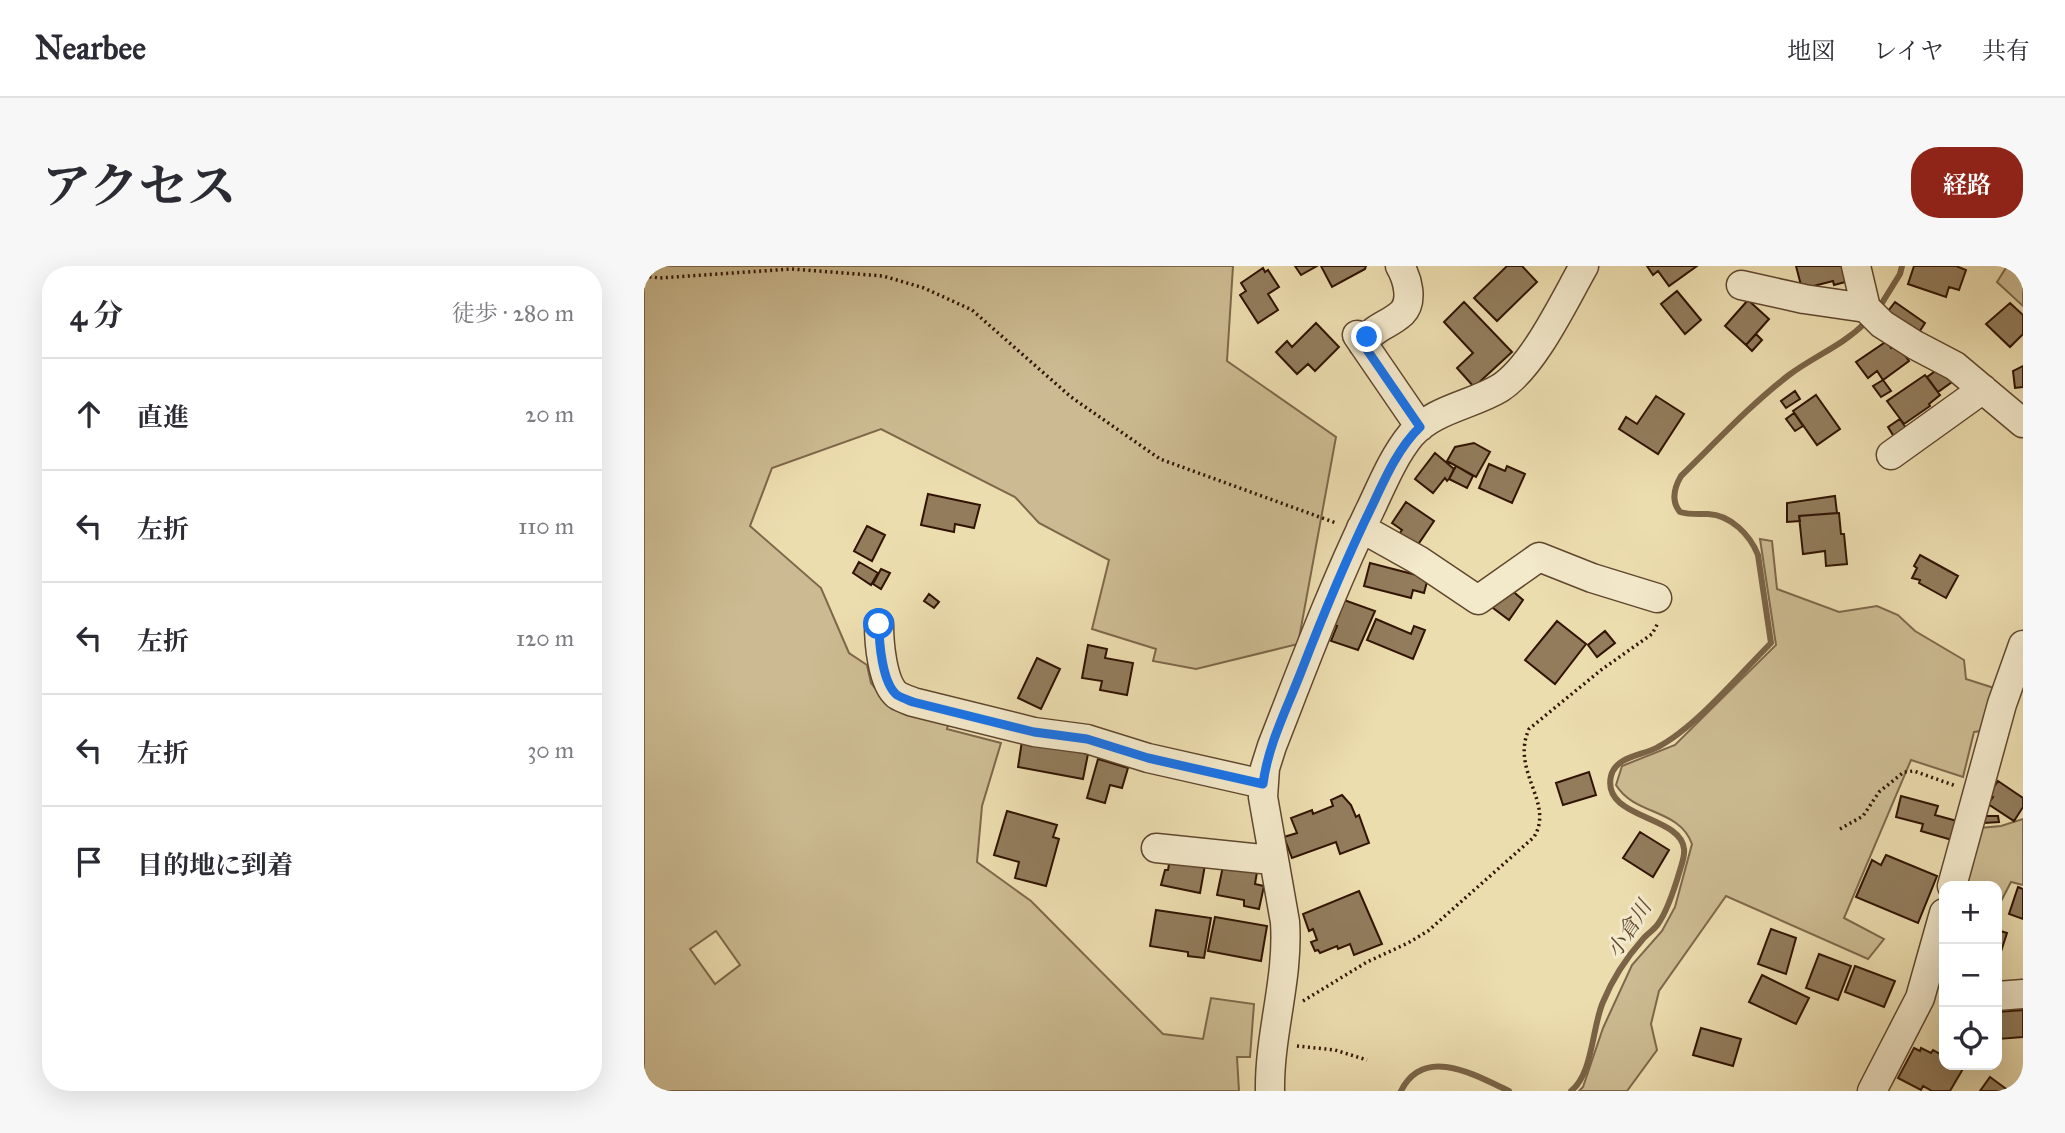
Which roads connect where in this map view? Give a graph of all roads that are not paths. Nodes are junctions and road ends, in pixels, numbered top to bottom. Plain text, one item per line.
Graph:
1 (1400, 266) edge
2 (1584, 266) edge
3 (1856, 266) edge
4 (1741, 285) dead end
5 (1866, 308) junction
6 (1983, 389) junction
7 (2023, 423) edge
8 (1420, 427) junction
9 (1891, 454) dead end
10 (1353, 527) junction
11 (1657, 598) road end
12 (879, 624) dead end
13 (2023, 645) edge
14 (1263, 784) junction
15 (1156, 848) dead end
16 (1273, 857) junction
17 (1953, 881) edge
18 (1940, 944) edge
19 (2023, 994) edge
20 (2002, 996) edge
21 (1932, 999) edge
22 (1270, 1091) edge
23 (1872, 1091) edge

1 - 8 street
2 - 8 street
3 - 5 street
4 - 5 street
5 - 6 street
6 - 7 street
6 - 9 street
8 - 10 street
10 - 11 street
10 - 14 street
12 - 14 street
13 - 17 street
14 - 16 street
15 - 16 street
16 - 22 street
18 - 21 street
19 - 20 street
21 - 23 street

